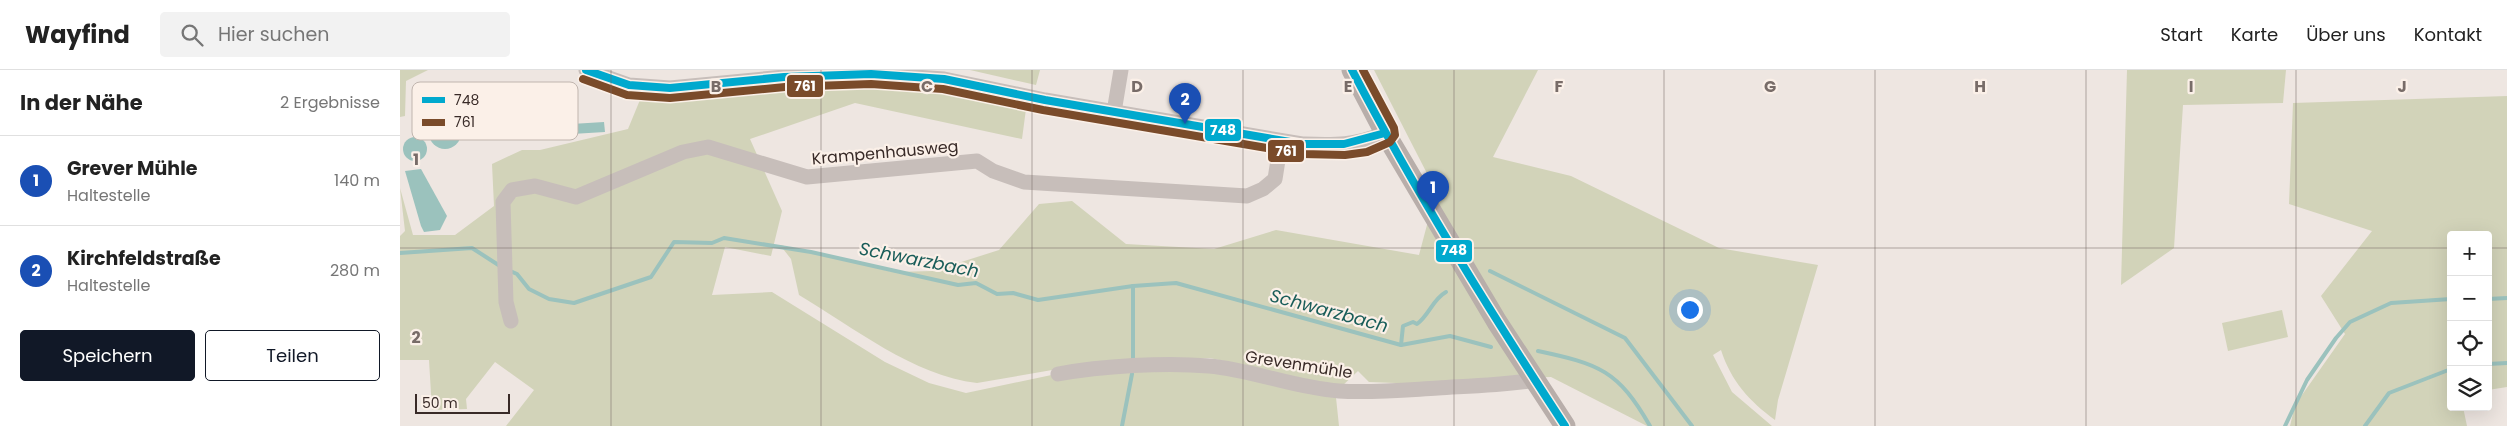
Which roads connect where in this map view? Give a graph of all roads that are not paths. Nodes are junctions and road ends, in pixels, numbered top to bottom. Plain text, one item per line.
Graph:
1 (586, 70) edge
2 (1121, 70) edge
3 (1352, 70) edge
4 (1114, 112) junction
5 (1385, 133) junction
6 (1281, 141) junction
7 (511, 321) dead end
8 (1058, 374) dead end
9 (1536, 380) junction
10 (1565, 426) edge

1 - 4 street
2 - 4 street
3 - 5 main road
4 - 6 street
5 - 6 street
5 - 9 main road
6 - 7 street, Krampenhausweg
8 - 9 street, Grevenmühle
9 - 10 main road

